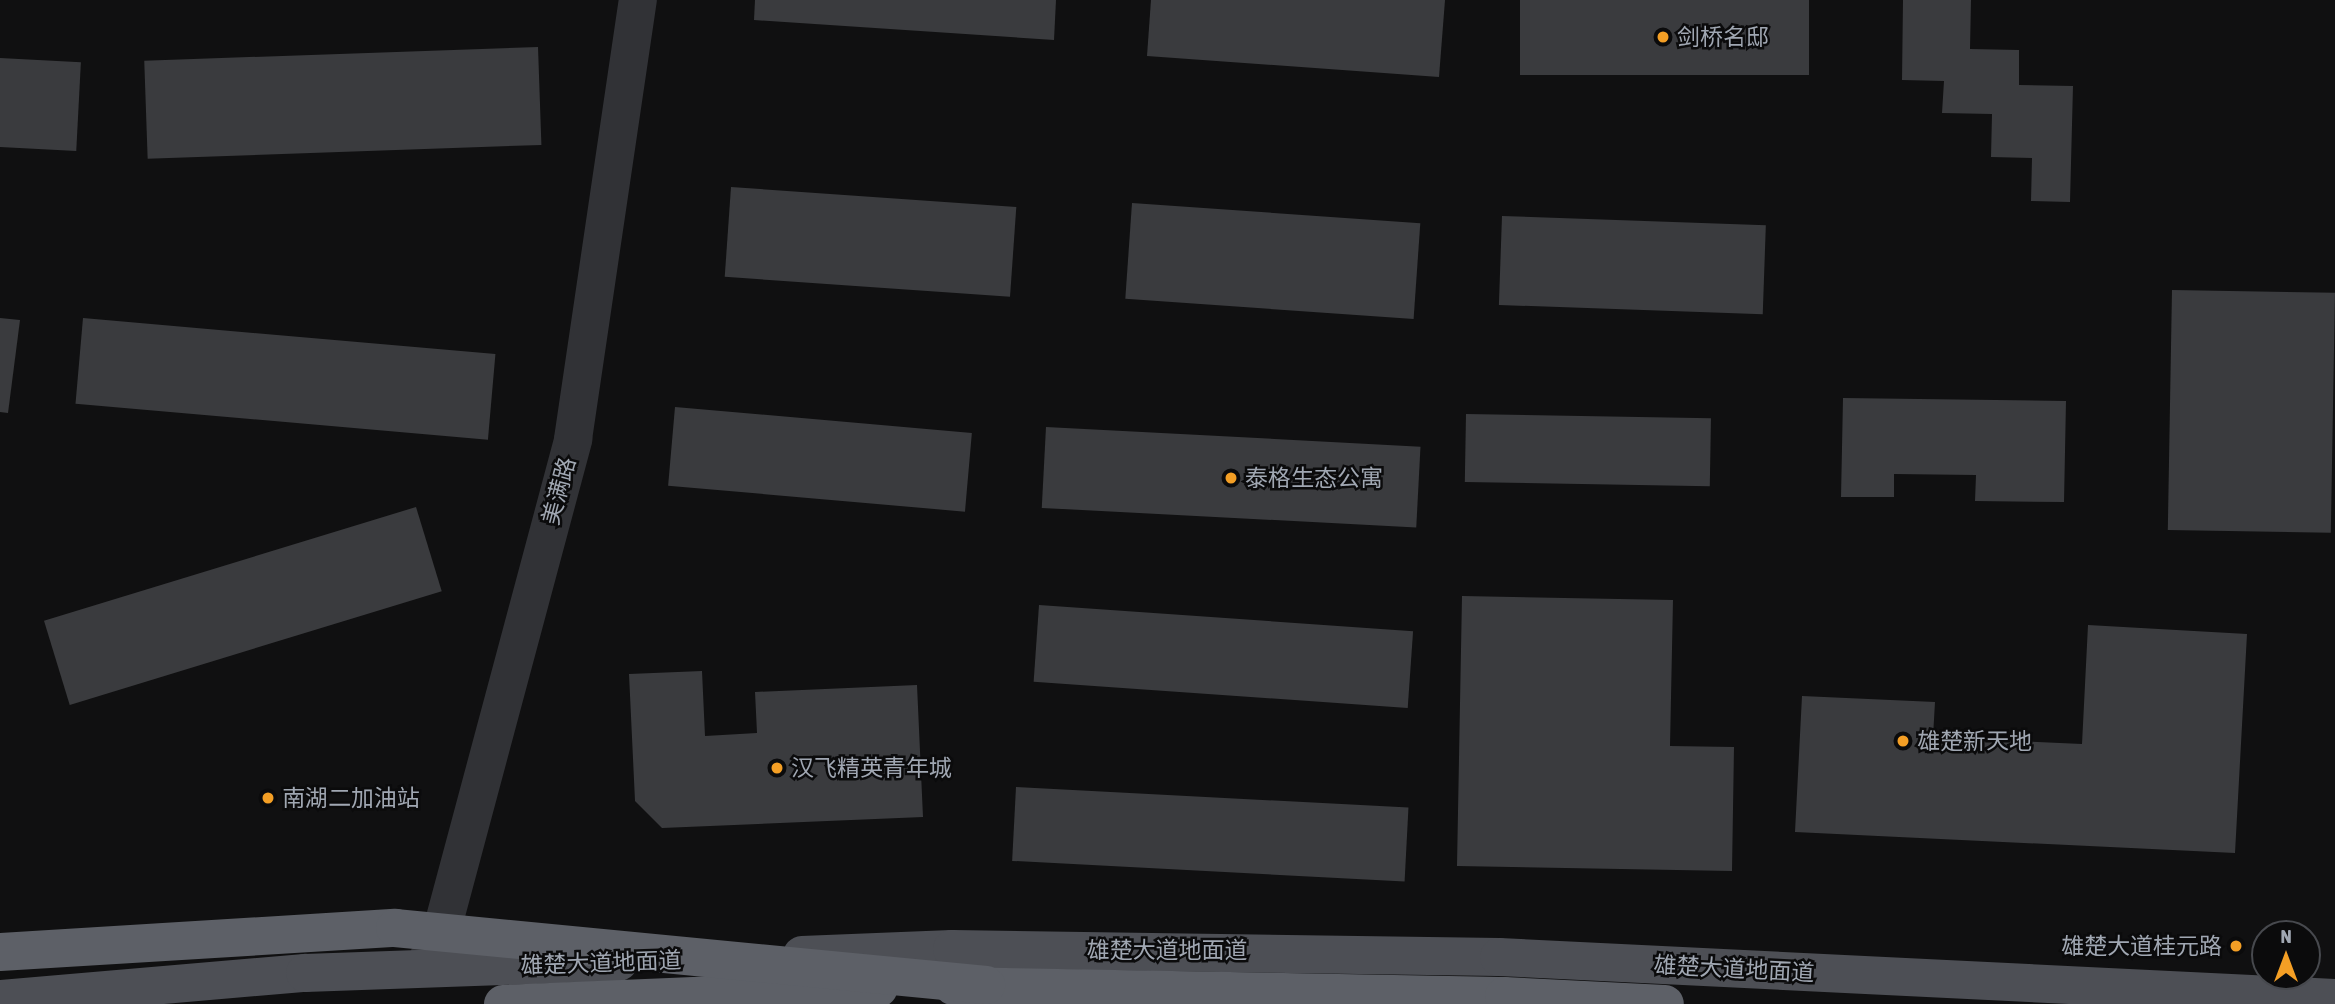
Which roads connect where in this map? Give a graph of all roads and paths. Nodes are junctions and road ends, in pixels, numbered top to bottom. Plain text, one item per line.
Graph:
1 (638, 0) edge
2 (0, 952) edge
3 (423, 969) junction
4 (986, 985) junction
5 (2335, 998) edge
6 (0, 999) edge
7 (503, 1004) edge
8 (1665, 1004) edge

1 - 3 street, 美满路
2 - 4 highway, bridge
3 - 5 main road, 雄楚大道地面道
3 - 6 main road, 雄楚大道地面道
4 - 7 highway, bridge
4 - 8 highway

